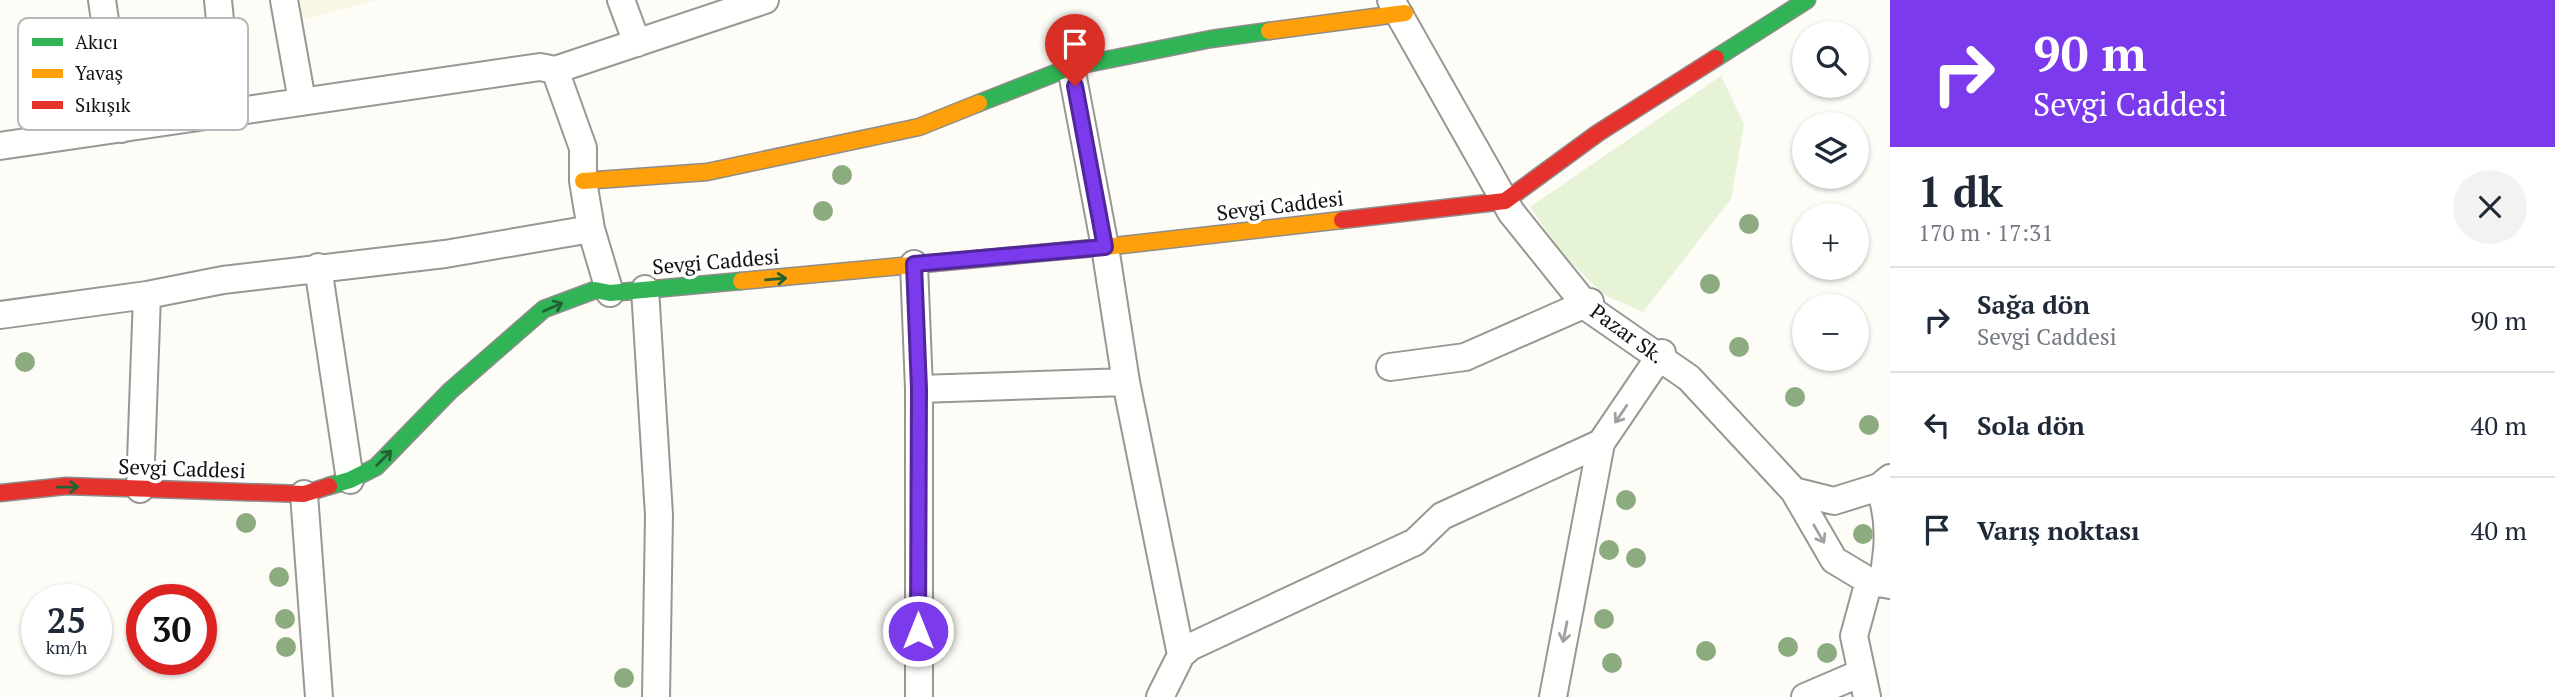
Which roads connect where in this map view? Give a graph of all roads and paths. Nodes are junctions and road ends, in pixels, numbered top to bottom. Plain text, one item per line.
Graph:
1 (102, 0) edge
2 (218, 0) edge
3 (284, 0) edge
4 (621, 0) edge
5 (765, 0) edge
6 (1807, 0) edge
7 (1398, 6) edge
8 (105, 18) edge
9 (220, 18) edge
10 (637, 43) junction
11 (1071, 67) junction
12 (555, 70) junction
13 (302, 102) junction
14 (248, 110) edge
15 (108, 130) edge
16 (1, 138) edge
17 (583, 181) junction
18 (1506, 200) junction
19 (591, 229) junction
20 (1105, 247) junction
21 (914, 264) junction
22 (318, 267) junction
23 (645, 289) junction
24 (610, 293) junction
25 (147, 295) junction
26 (1587, 303) junction
27 (0, 316) edge
28 (1661, 355) junction
29 (1390, 367) dead end
30 (1126, 382) junction
31 (919, 389) junction
32 (1601, 443) junction
33 (350, 480) junction
34 (1885, 483) edge
35 (140, 489) junction
36 (1798, 492) junction
37 (0, 493) edge
38 (304, 494) junction
39 (1881, 583) edge
40 (1181, 656) junction
41 (1864, 685) edge
42 (319, 697) edge
43 (656, 697) edge
44 (919, 697) edge
45 (1160, 697) edge
46 (1553, 697) edge
47 (1805, 697) edge

1 - 8 street
2 - 9 street
3 - 13 street
4 - 10 street
5 - 10 street
6 - 18 street
7 - 11 street
7 - 18 street, Pazar Sk.
10 - 12 street
11 - 17 street
11 - 20 street
12 - 13 street
12 - 17 street
13 - 14 street
15 - 16 street
17 - 19 street
18 - 20 street, Sevgi Caddesi
18 - 26 street, Pazar Sk.
19 - 22 street
19 - 24 street
20 - 21 street, Sevgi Caddesi
20 - 30 street
23 -> 21 street, Sevgi Caddesi
21 - 31 street
22 - 25 street
22 - 33 street
23 - 24 street, Sevgi Caddesi
23 - 43 street
33 -> 24 street, Sevgi Caddesi
25 - 27 street
25 - 35 street
26 - 28 street, Pazar Sk.
26 - 29 street
28 -> 32 street
28 - 36 street, Pazar Sk.
30 - 31 street
30 - 40 street
31 - 44 street
32 - 40 street
32 -> 46 street
33 - 38 street, Sevgi Caddesi
34 - 36 street
34 - 39 street
37 -> 35 street, Sevgi Caddesi
35 - 38 street, Sevgi Caddesi
36 -> 39 street, Pazar Sk.
38 - 42 street
39 - 41 street
40 - 45 street
41 - 47 street

